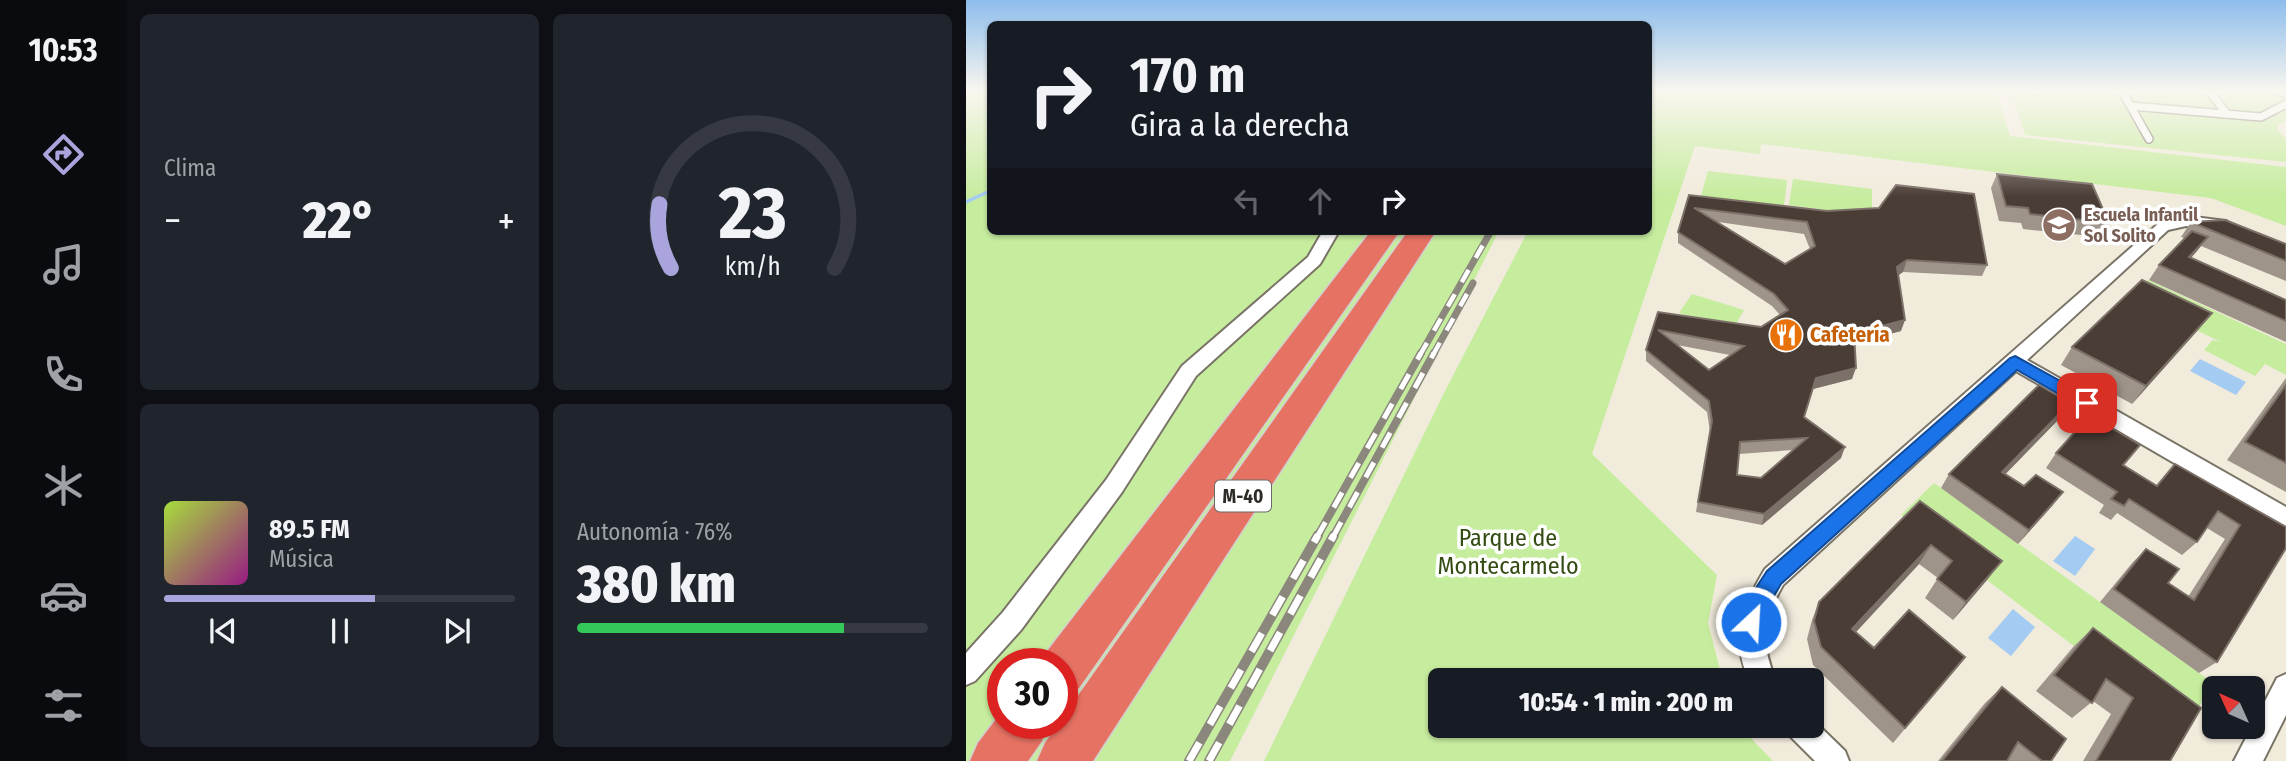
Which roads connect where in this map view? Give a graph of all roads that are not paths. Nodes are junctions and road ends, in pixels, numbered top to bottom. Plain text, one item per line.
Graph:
1 (2142, 127) edge
2 (2149, 139) dead end
3 (2245, 232) edge
4 (1329, 235) edge
5 (1383, 235) edge
6 (1419, 235) edge
7 (2015, 362) junction
8 (2286, 518) edge
9 (1078, 649) edge
10 (1759, 668) edge
11 (966, 671) edge
12 (2286, 687) edge
13 (1812, 738) edge
14 (1012, 739) edge
15 (996, 761) edge
16 (1063, 761) edge
17 (1835, 761) edge
18 (2248, 761) edge

1 - 2 lane
3 - 7 street
4 - 11 street
5 - 9 highway, M-40
6 - 16 highway, M-40
7 - 8 street
7 - 10 street
12 - 18 street
13 - 17 street
14 - 15 highway

